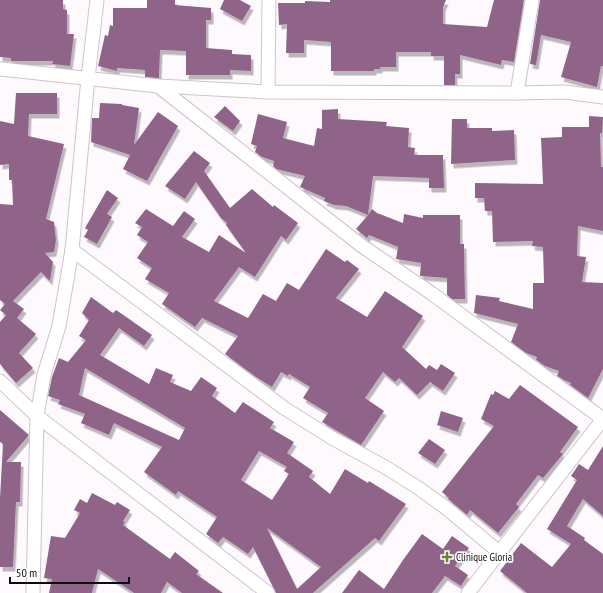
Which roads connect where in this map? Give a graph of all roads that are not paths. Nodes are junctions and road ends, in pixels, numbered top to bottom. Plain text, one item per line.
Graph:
1 (98, 0) edge
2 (269, 0) edge
3 (532, 0) edge
4 (0, 69) edge
5 (88, 78) junction
6 (158, 86) junction
7 (268, 92) junction
8 (517, 93) junction
9 (603, 97) edge
10 (72, 250) junction
11 (0, 381) edge
12 (37, 416) junction
13 (603, 419) edge
14 (499, 552) junction
15 (34, 593) edge
16 (268, 593) edge
17 (468, 593) edge

1 - 5 street
2 - 7 street
3 - 8 street
4 - 5 street
5 - 6 street
5 - 10 street
6 - 7 street
6 - 13 street
7 - 8 street
8 - 9 street
10 - 12 street
10 - 14 street
11 - 12 street
12 - 15 street
12 - 16 street
13 - 14 street
14 - 17 street

